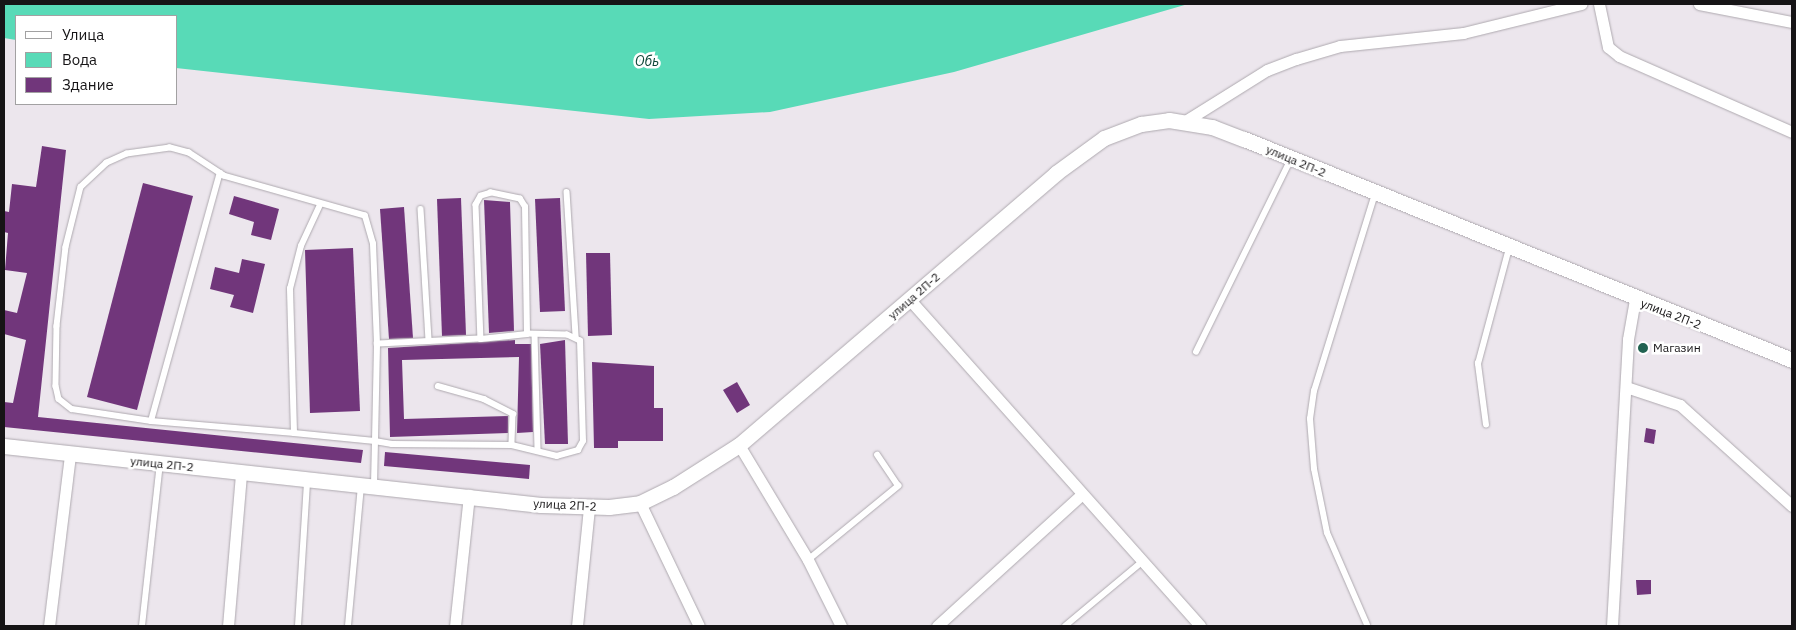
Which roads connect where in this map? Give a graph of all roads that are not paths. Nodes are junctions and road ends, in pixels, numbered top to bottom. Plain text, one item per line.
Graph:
1 (1581, 4) edge
2 (1599, 4) edge
3 (1699, 4) edge
4 (1792, 22) edge
5 (1187, 120) junction
6 (1792, 132) edge
7 (1291, 159) junction
8 (220, 173) junction
9 (568, 192) dead end
10 (1375, 194) junction
11 (320, 205) junction
12 (421, 209) dead end
13 (1509, 248) junction
14 (910, 300) junction
15 (1635, 300) junction
16 (527, 334) junction
17 (535, 334) junction
18 (576, 337) junction
19 (481, 338) junction
20 (429, 341) junction
21 (377, 344) junction
22 (1196, 352) dead end
23 (1792, 360) edge
24 (438, 386) dead end
25 (1626, 387) junction
26 (151, 421) junction
27 (1486, 425) dead end
28 (294, 433) junction
29 (375, 441) junction
30 (512, 444) junction
31 (739, 445) junction
32 (4, 446) edge
33 (538, 451) junction
34 (70, 455) junction
35 (877, 455) dead end
36 (160, 463) junction
37 (241, 473) junction
38 (307, 479) junction
39 (368, 485) junction
40 (469, 495) junction
41 (1080, 496) junction
42 (640, 503) junction
43 (1792, 506) edge
44 (589, 507) junction
45 (808, 560) junction
46 (1142, 561) junction
47 (1367, 625) dead end
48 (48, 626) edge
49 (142, 626) edge
50 (228, 626) edge
51 (298, 626) edge
52 (348, 626) edge
53 (455, 626) edge
54 (577, 626) edge
55 (699, 626) edge
56 (841, 626) edge
57 (937, 626) edge
58 (1065, 626) edge
59 (1200, 626) edge
60 (1612, 626) edge

1 - 5 street
2 - 6 street
3 - 4 street
5 - 7 main road, улица 2П-2
5 - 14 main road, улица 2П-2
7 - 10 main road, улица 2П-2
7 - 22 lane
8 - 11 lane
8 - 26 lane
8 - 26 lane
9 - 18 lane
10 - 13 main road, улица 2П-2
10 - 47 lane
11 - 21 lane
11 - 28 lane
12 - 20 lane
13 - 15 main road, улица 2П-2
13 - 27 lane
14 - 31 main road, улица 2П-2
14 - 41 street
15 - 23 main road, улица 2П-2
15 - 25 street
16 - 17 lane
16 - 19 lane
16 - 19 lane
17 - 18 lane
17 - 33 lane
18 - 33 lane
19 - 20 lane
20 - 21 lane
21 - 29 lane
24 - 30 lane
25 - 43 street
25 - 60 street
26 - 28 lane
28 - 29 lane
29 - 30 lane
29 - 39 lane
30 - 33 lane
31 - 42 main road, улица 2П-2
31 - 45 street
32 - 34 main road, улица 2П-2
34 - 36 main road, улица 2П-2
34 - 48 street
35 - 45 lane
36 - 37 main road, улица 2П-2
36 - 49 lane
37 - 38 main road, улица 2П-2
37 - 50 street
38 - 39 main road, улица 2П-2
38 - 51 lane
39 - 40 main road, улица 2П-2
39 - 52 lane
40 - 44 main road, улица 2П-2
40 - 53 street
41 - 46 street
41 - 57 street
42 - 44 main road, улица 2П-2
42 - 55 street
44 - 54 street
45 - 56 street
46 - 58 lane
46 - 59 street

